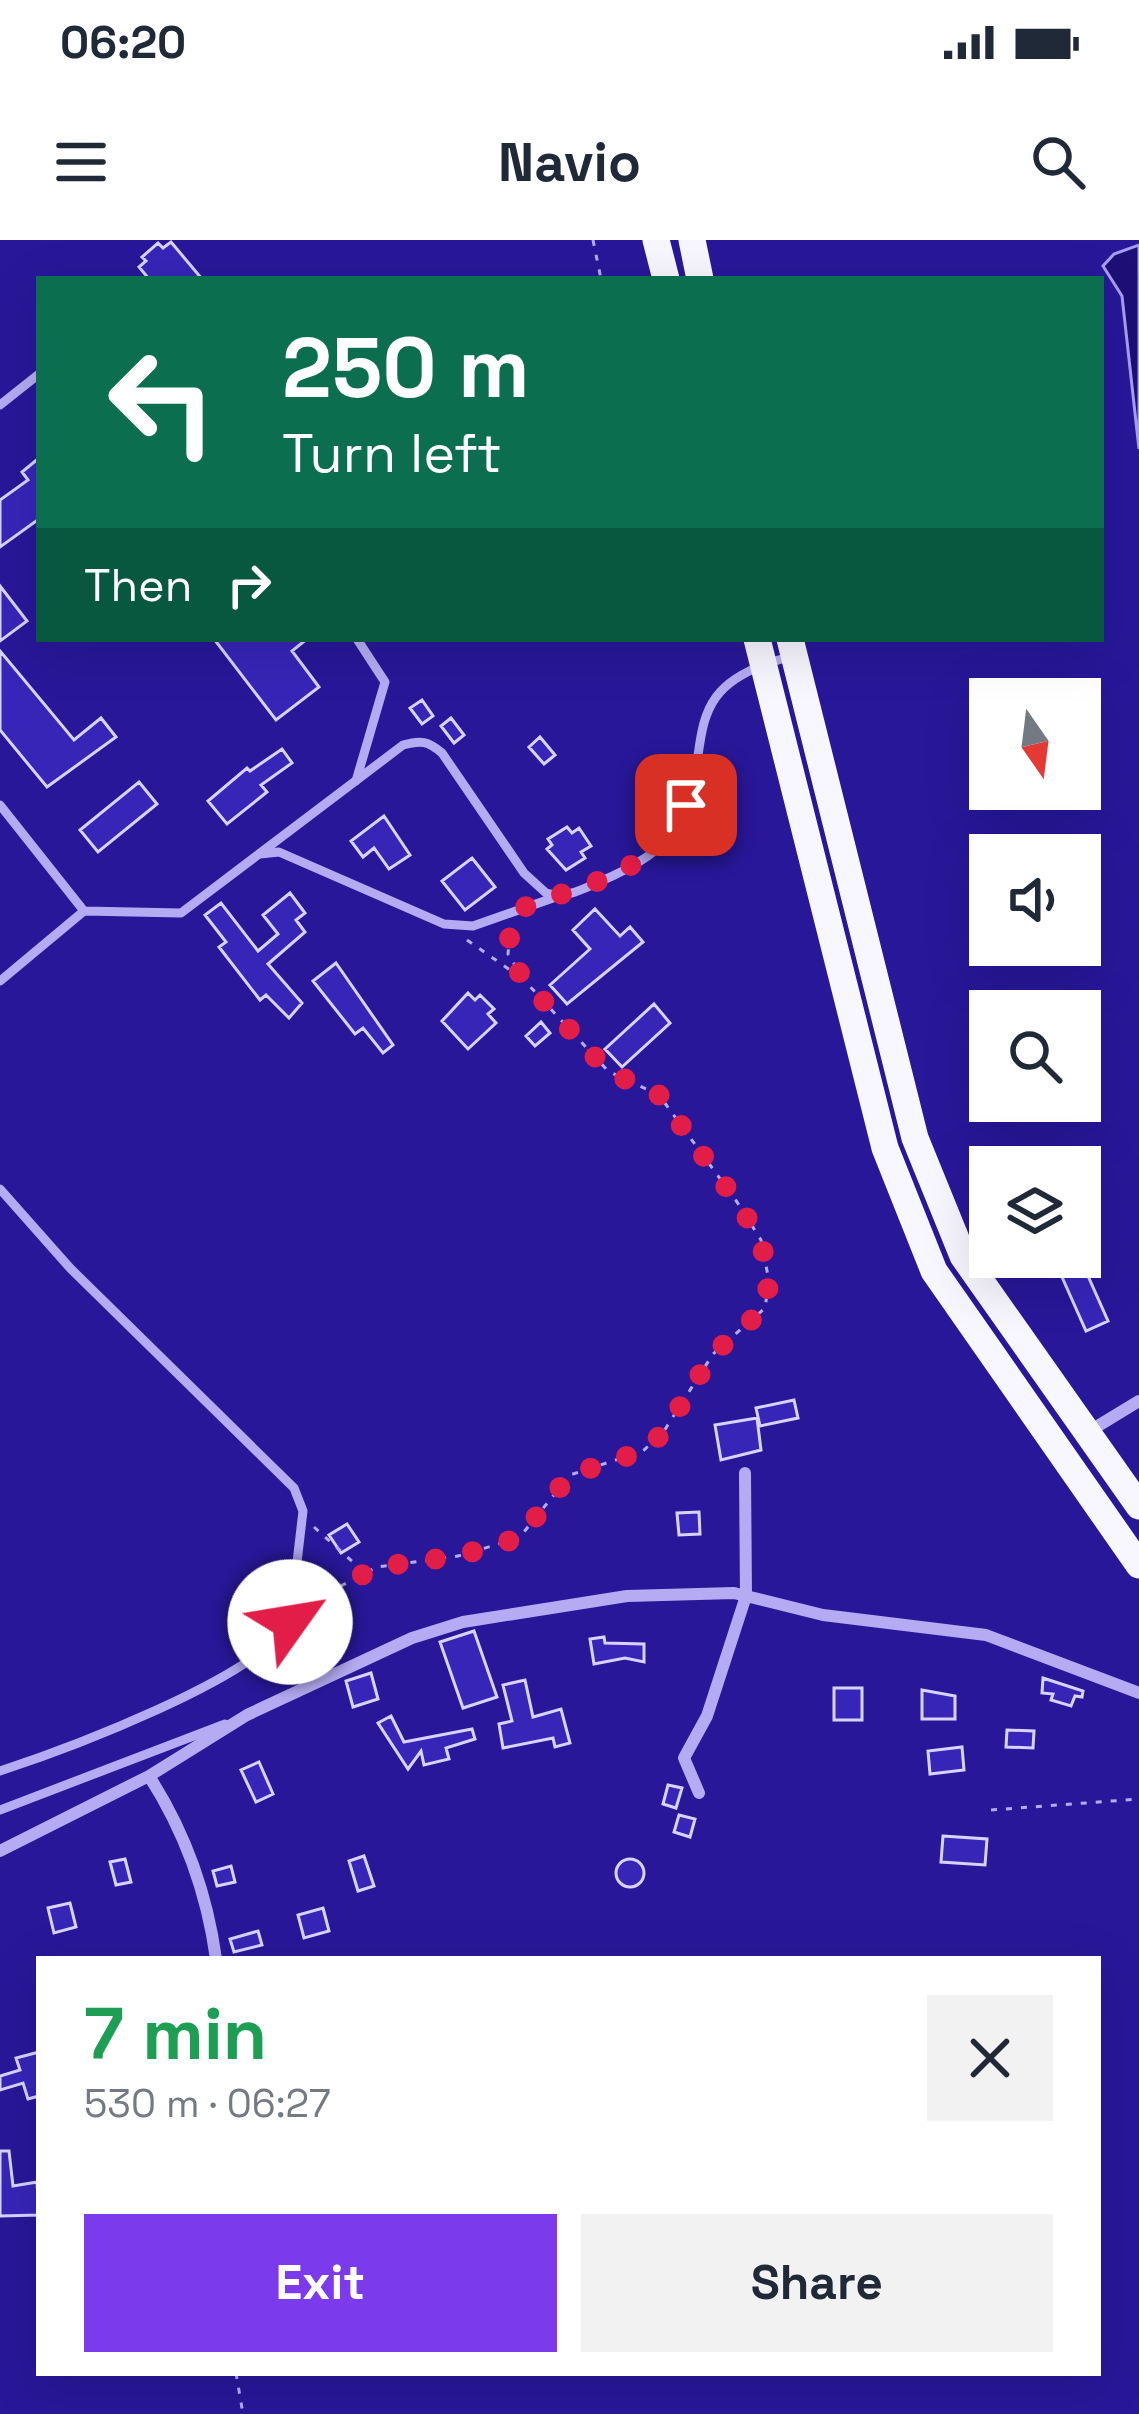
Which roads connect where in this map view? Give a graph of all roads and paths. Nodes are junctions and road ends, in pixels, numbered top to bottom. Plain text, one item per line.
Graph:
1 (593, 240) edge
2 (656, 240) edge
3 (692, 240) edge
4 (601, 276) edge
5 (665, 276) edge
6 (699, 276) edge
7 (36, 376) edge
8 (0, 405) edge
9 (359, 642) edge
10 (792, 648) edge
11 (760, 651) edge
12 (356, 781) junction
13 (0, 805) edge
14 (259, 854) junction
15 (558, 896) junction
16 (522, 908) junction
17 (84, 911) junction
18 (444, 924) junction
19 (524, 980) junction
20 (0, 981) edge
21 (0, 1189) edge
22 (1139, 1401) edge
23 (1087, 1432) junction
24 (745, 1473) dead end
25 (1139, 1506) edge
26 (302, 1515) junction
27 (1139, 1564) edge
28 (366, 1573) junction
29 (746, 1596) junction
30 (283, 1634) junction
31 (1139, 1693) edge
32 (237, 1721) junction
33 (0, 1772) edge
34 (149, 1776) junction
35 (698, 1793) dead end
36 (1139, 1799) edge
37 (0, 1810) edge
38 (991, 1810) dead end
39 (0, 1851) edge
40 (216, 1956) edge
41 (237, 2376) edge
42 (243, 2414) edge

1 - 4 path
2 - 5 main road
3 - 6 main road
7 - 8 lane
9 - 12 lane
10 - 11 lane
10 - 23 main road
11 - 15 lane
11 - 27 main road
12 - 14 lane
12 - 15 lane
13 - 17 lane
14 - 17 lane
14 - 18 lane
15 - 16 lane
16 - 18 lane
16 - 19 path
17 - 20 lane
18 - 19 path
19 - 28 path
21 - 26 lane
22 - 23 street
23 - 25 main road
24 - 29 street
26 - 28 path
26 - 30 lane
28 - 30 path
29 - 31 street
29 - 32 street
29 - 35 street
30 - 33 lane
32 - 34 street
32 - 37 lane
34 - 39 street
34 - 40 street
36 - 38 path
41 - 42 path

